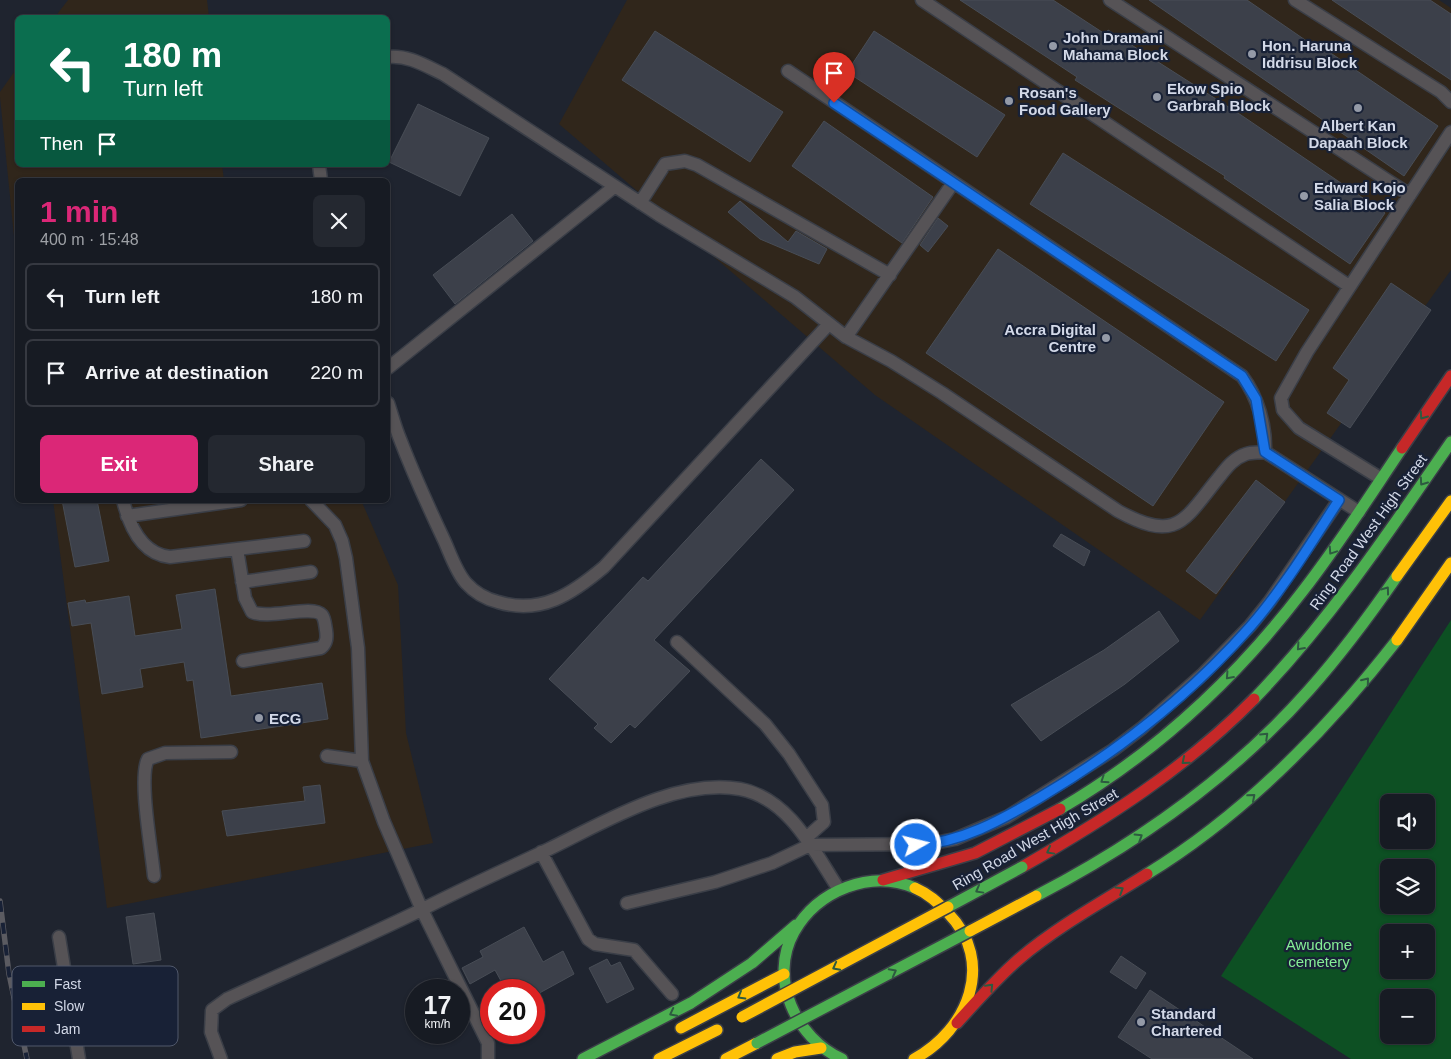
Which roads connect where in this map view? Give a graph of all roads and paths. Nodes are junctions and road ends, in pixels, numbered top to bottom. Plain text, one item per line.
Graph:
1 (922, 0) edge
2 (1110, 0) edge
3 (1295, 0) edge
4 (390, 57) edge
5 (788, 71) dead end
6 (1451, 102) edge
7 (1451, 132) edge
8 (953, 183) junction
9 (614, 186) junction
10 (1410, 194) junction
11 (640, 203) junction
12 (890, 275) junction
13 (1349, 286) junction
14 (829, 324) junction
15 (846, 337) junction
16 (390, 366) edge
17 (1451, 376) edge
18 (390, 409) edge
19 (1451, 442) edge
20 (1265, 452) junction
21 (1380, 478) junction
22 (1339, 500) junction
23 (1451, 501) edge
24 (124, 503) edge
25 (219, 503) edge
26 (314, 503) edge
27 (1359, 512) junction
28 (127, 516) junction
29 (304, 541) dead end
30 (237, 549) junction
31 (1451, 563) edge
32 (311, 572) dead end
33 (242, 582) junction
34 (677, 642) dead end
35 (242, 661) dead end
36 (231, 752) dead end
37 (327, 756) dead end
38 (362, 761) junction
39 (808, 842) junction
40 (541, 852) junction
41 (154, 876) dead end
42 (883, 880) junction
43 (838, 888) junction
44 (627, 903) dead end
45 (422, 910) junction
46 (799, 923) junction
47 (59, 937) dead end
48 (64, 966) edge
49 (784, 974) junction
50 (672, 994) dead end
51 (957, 1023) junction
52 (667, 1035) dead end
53 (76, 1046) edge
54 (821, 1048) junction
55 (78, 1059) edge
56 (221, 1059) edge
57 (488, 1059) edge
58 (583, 1059) edge
59 (659, 1059) edge
60 (726, 1059) edge
61 (777, 1059) edge
62 (842, 1059) edge
63 (914, 1059) edge

1 - 13 lane
2 - 10 lane
3 - 6 lane
4 - 9 lane
5 - 8 lane
7 - 10 lane
8 - 12 lane
8 - 20 lane
9 - 11 lane
9 - 16 lane
10 - 13 lane
11 - 12 lane
11 - 14 lane
12 - 15 lane
13 - 21 lane
14 - 15 lane
14 - 18 lane
15 - 20 lane
17 -> 21 main road, Ring Road West High Street
19 -> 59 main road, Ring Road West High Street, bridge
20 - 22 lane
21 - 27 main road, Ring Road West High Street
22 - 27 lane
22 - 39 lane
60 -> 23 main road, bridge
24 - 28 lane
25 - 28 lane
26 - 38 lane
27 -> 42 main road, Ring Road West High Street
28 - 30 lane
29 - 30 lane
30 - 33 lane
51 -> 31 main road
32 - 33 lane
33 - 35 lane
34 - 39 lane
36 - 41 lane
37 - 38 lane
38 - 45 lane
39 - 40 lane
39 - 43 lane
39 - 44 lane
40 - 45 lane
40 - 50 lane
42 - 43 main road
42 - 51 main road
43 - 46 main road
45 - 56 lane
45 - 57 lane
46 - 49 main road
46 -> 58 main road
47 - 48 lane
49 -> 52 main road
49 - 54 main road
51 - 63 main road
53 - 55 lane
54 - 61 main road
54 - 62 main road

